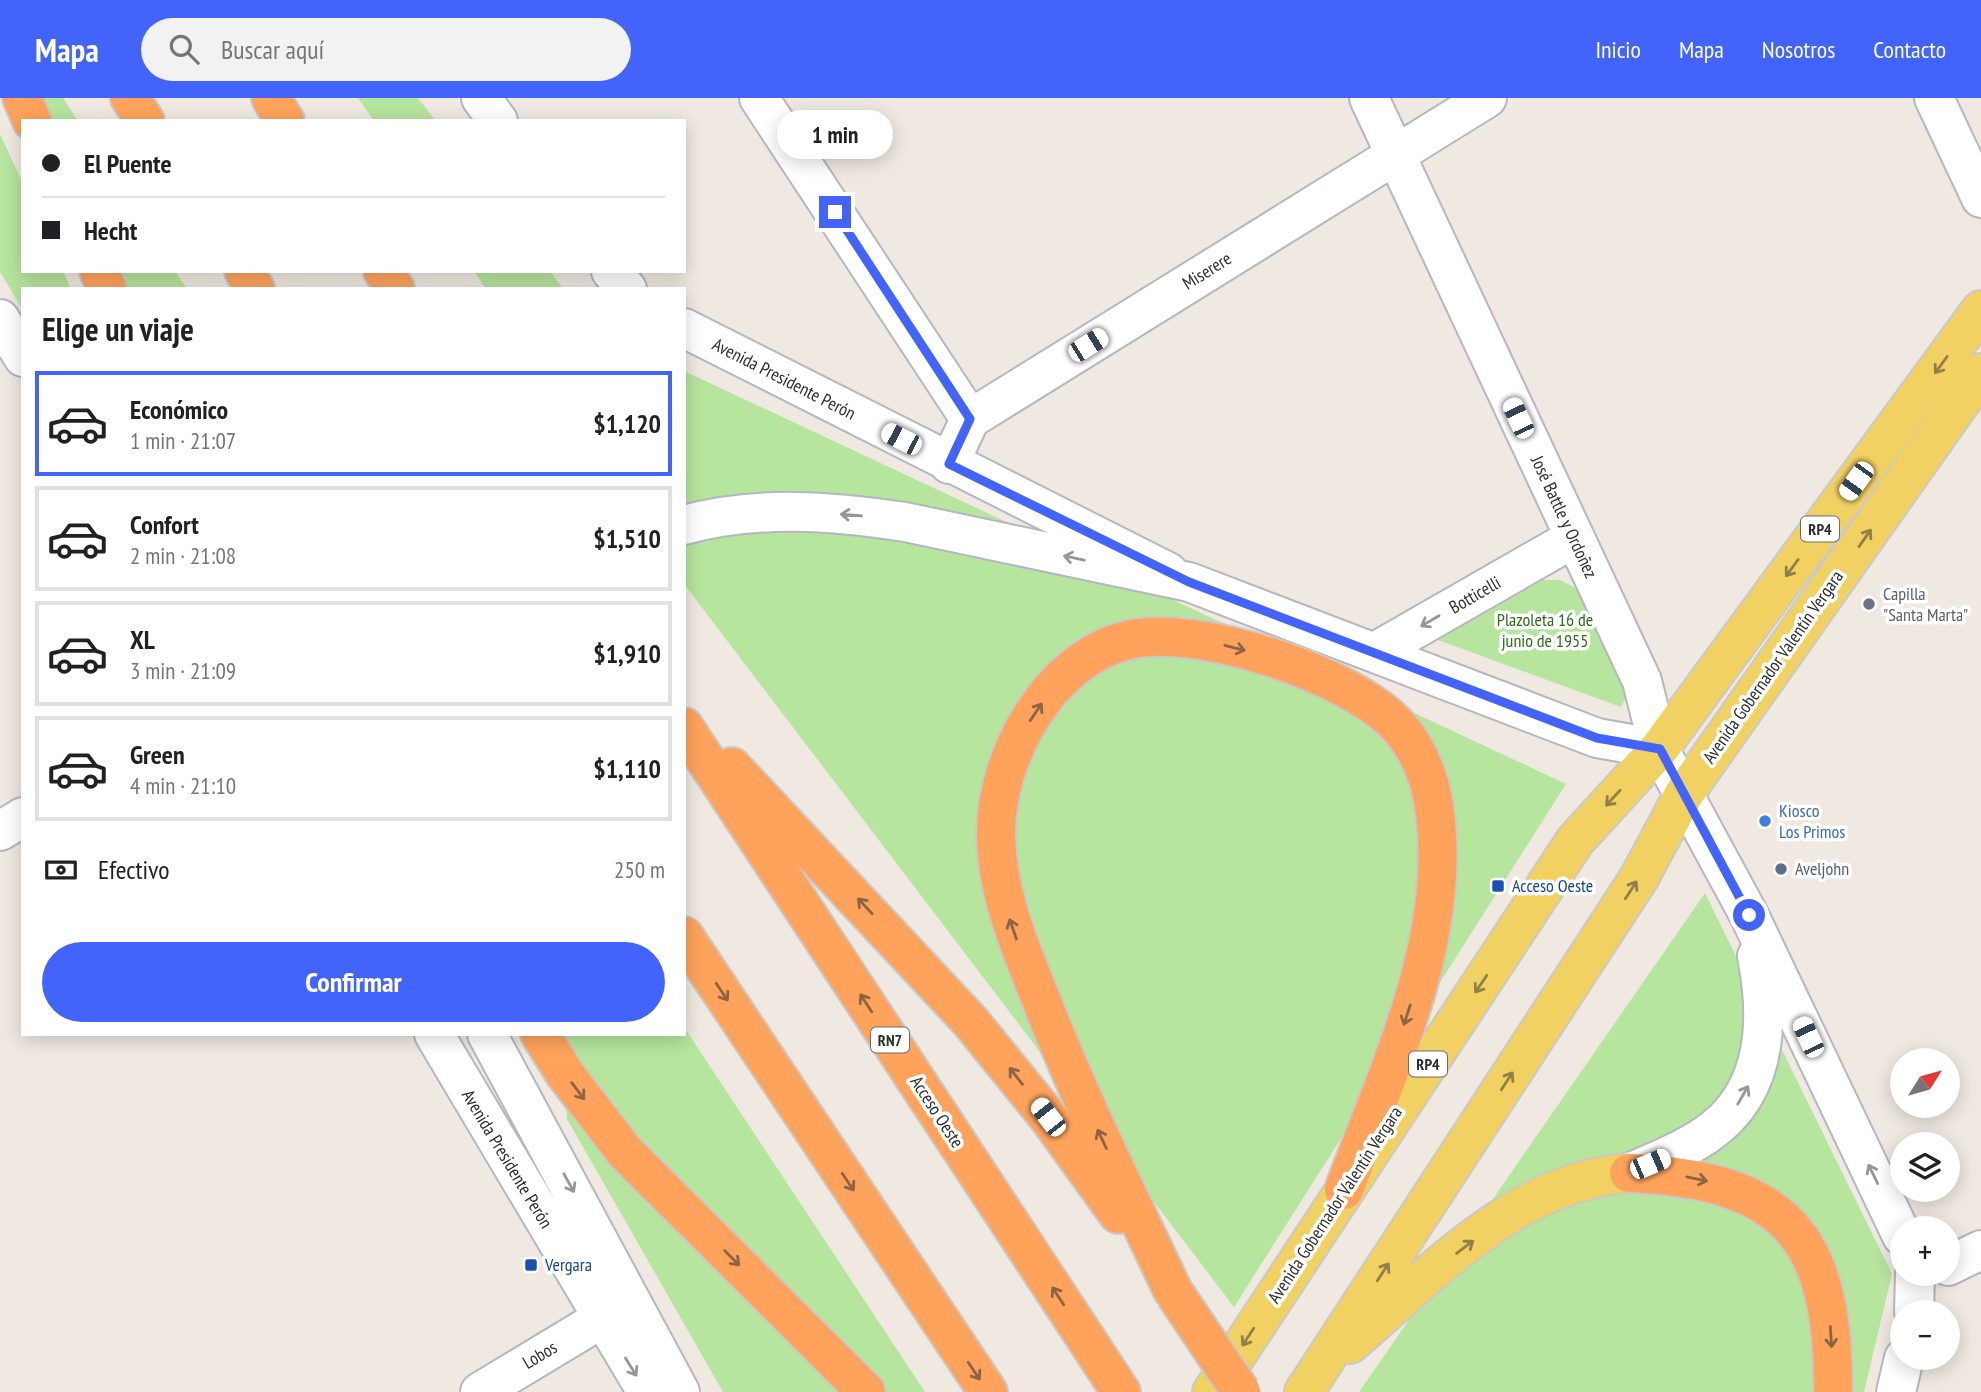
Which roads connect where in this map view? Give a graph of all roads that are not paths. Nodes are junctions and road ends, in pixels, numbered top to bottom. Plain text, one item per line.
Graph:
1 (22, 98) edge
2 (130, 98) edge
3 (271, 98) edge
4 (481, 98) edge
5 (759, 98) edge
6 (1368, 98) edge
7 (1487, 98) edge
8 (1934, 98) edge
9 (31, 119) edge
10 (144, 119) edge
11 (284, 119) edge
12 (497, 119) edge
13 (1394, 155) junction
14 (1981, 198) edge
15 (613, 273) edge
16 (625, 287) edge
17 (1981, 310) edge
18 (0, 319) edge
19 (686, 329) edge
20 (21, 354) edge
21 (1981, 373) edge
22 (970, 419) junction
23 (949, 464) junction
24 (686, 525) edge
25 (1574, 538) junction
26 (1189, 582) junction
27 (1375, 652) junction
28 (686, 720) edge
29 (686, 730) edge
30 (1660, 749) junction
31 (1684, 794) junction
32 (21, 818) edge
33 (0, 831) edge
34 (1749, 915) junction
35 (686, 939) edge
36 (435, 1036) edge
37 (488, 1036) edge
38 (541, 1036) edge
39 (1629, 1173) junction
40 (1344, 1190) junction
41 (1892, 1216) edge
42 (1981, 1251) edge
43 (1960, 1262) edge
44 (1174, 1292) junction
45 (601, 1319) junction
46 (1901, 1370) edge
47 (1311, 1381) edge
48 (480, 1392) edge
49 (647, 1392) edge
50 (680, 1392) edge
51 (866, 1392) edge
52 (988, 1392) edge
53 (1121, 1392) edge
54 (1212, 1392) edge
55 (1241, 1392) edge
56 (1833, 1392) edge
57 (1896, 1392) edge

1 - 9 highway
2 - 10 highway
3 - 11 highway
4 - 12 street
5 - 22 street
6 - 13 street, José Battle y Ordoñez
7 - 13 street, Miserere
8 - 14 street
13 - 22 street, Miserere
13 - 25 street, José Battle y Ordoñez
15 - 16 street
17 -> 30 main road, Avenida Gobernador Valentín Vergara / RP4
18 - 20 street
19 - 23 street, Avenida Presidente Perón
31 -> 21 main road, Avenida Gobernador Valentín Vergara / RP4
22 - 23 street
23 - 26 street, Avenida Presidente Perón
26 -> 24 street
25 -> 27 street, Botticelli
25 - 30 street, José Battle y Ordoñez
26 - 27 street, Avenida Presidente Perón
27 - 30 street, Avenida Presidente Perón
44 -> 28 highway
53 -> 29 highway, Acceso Oeste / RN7
30 - 31 street
30 -> 40 main road, Avenida Gobernador Valentín Vergara / RP4
31 - 34 street
47 -> 31 main road, Avenida Gobernador Valentín Vergara / RP4
32 - 33 street
39 -> 34 street
41 -> 34 street
35 -> 52 highway
36 - 45 street, Avenida Presidente Perón
37 -> 50 street
38 -> 51 highway
47 -> 39 main road
39 -> 56 highway
44 -> 40 highway
40 -> 54 main road, Avenida Gobernador Valentín Vergara / RP4
42 - 43 street
44 - 55 highway, bridge
45 - 48 street, Lobos
45 -> 49 street, Avenida Presidente Perón
46 - 57 street

